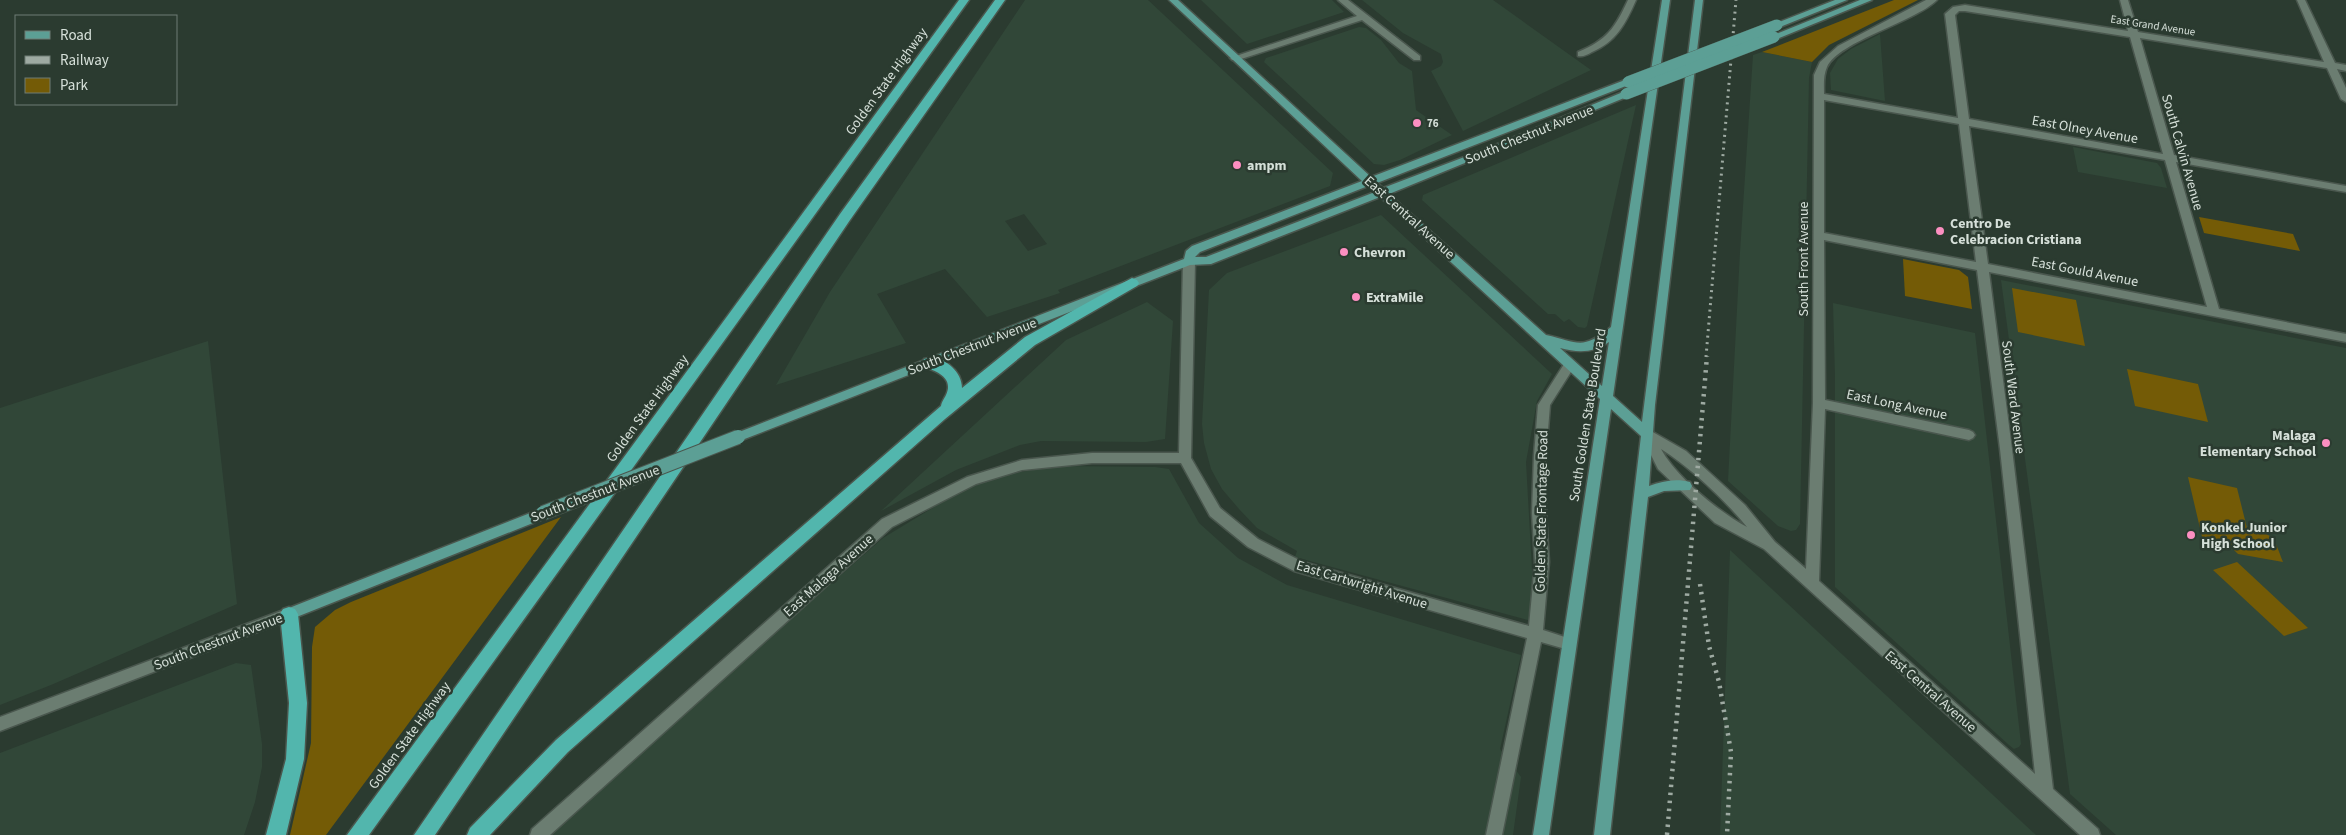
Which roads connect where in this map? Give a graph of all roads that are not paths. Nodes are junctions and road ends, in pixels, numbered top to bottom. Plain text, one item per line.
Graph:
1 (964, 0) edge
2 (1000, 0) edge
3 (1173, 0) edge
4 (1342, 0) edge
5 (1632, 0) edge
6 (1666, 0) edge
7 (1699, 0) edge
8 (1843, 0) edge
9 (1868, 0) edge
10 (1933, 0) edge
11 (2124, 0) edge
12 (2301, 0) edge
13 (1956, 9) joint
14 (1362, 17) junction
15 (2135, 35) junction
16 (1581, 54) dead end
17 (1235, 58) junction
18 (1417, 58) dead end
19 (2331, 66) junction
20 (2346, 68) edge
21 (1819, 96) junction
22 (2346, 99) edge
23 (1964, 122) junction
24 (2170, 158) junction
25 (1370, 181) junction
26 (2346, 189) edge
27 (1383, 193) junction
28 (1818, 235) junction
29 (1189, 261) junction
30 (1982, 266) junction
31 (1132, 284) junction
32 (2214, 312) junction
33 (1617, 329) junction
34 (1541, 337) junction
35 (2346, 338) edge
36 (929, 363) junction
37 (1570, 364) junction
38 (1607, 398) junction
39 (1819, 403) junction
40 (940, 415) junction
41 (1647, 434) junction
42 (1969, 435) dead end
43 (1185, 458) junction
44 (1685, 486) junction
45 (1642, 494) junction
46 (1770, 546) junction
47 (1812, 582) junction
48 (289, 614) junction
49 (1535, 635) junction
50 (1569, 644) junction
51 (0, 724) edge
52 (2045, 792) junction
53 (276, 835) edge
54 (357, 835) edge
55 (424, 835) edge
56 (477, 835) edge
57 (538, 835) edge
58 (1494, 835) edge
59 (1541, 835) edge
60 (1602, 835) edge
61 (2092, 835) edge

1 - 54 highway, Golden State Highway
2 - 55 highway
3 - 17 main road, East Central Avenue
4 - 14 street
5 - 16 street
6 - 33 main road, South Golden State Boulevard
7 - 41 main road
8 - 25 main road, South Chestnut Avenue, bridge
9 - 27 main road, South Chestnut Avenue, bridge
10 - 21 street, South Front Avenue
11 - 15 street, South Calvin Avenue
12 - 19 street
13 - 15 street, East Grand Avenue
13 - 23 street, South Ward Avenue
14 - 17 street
14 - 18 street
15 - 19 street, East Grand Avenue
15 - 24 street, South Calvin Avenue
17 - 25 main road, East Central Avenue
19 - 20 street, East Grand Avenue
19 - 22 street
21 - 23 street, East Olney Avenue
21 - 28 street, South Front Avenue
23 - 24 street, East Olney Avenue
23 - 30 street, South Ward Avenue
24 - 26 street, East Olney Avenue
24 - 32 street, South Calvin Avenue
25 - 27 main road, East Central Avenue
25 - 29 main road, South Chestnut Avenue
27 - 29 main road, South Chestnut Avenue
27 - 34 main road, East Central Avenue
28 - 30 street, East Gould Avenue
28 - 39 street, South Front Avenue
29 - 31 main road, South Chestnut Avenue
29 - 43 street
30 - 32 street, East Gould Avenue
30 - 52 street, South Ward Avenue
31 - 36 main road, South Chestnut Avenue
31 - 40 highway
32 - 35 street, East Gould Avenue
33 - 34 main road
33 - 38 main road, South Golden State Boulevard
34 - 37 main road, East Central Avenue
36 - 40 highway
36 - 48 main road, South Chestnut Avenue, bridge
37 - 38 main road, East Central Avenue
37 - 49 street, Golden State Frontage Road
38 - 41 main road, East Central Avenue
38 - 50 main road, South Golden State Boulevard
39 - 42 street, East Long Avenue
39 - 47 street, South Front Avenue
40 - 56 highway
41 - 44 street, East Central Avenue
41 - 45 main road
41 - 46 street, East Central Avenue
43 - 49 street, East Cartwright Avenue
43 - 57 street, East Malaga Avenue
44 - 45 main road
44 - 46 street, East Central Avenue
45 - 60 main road
46 - 47 street, East Central Avenue
47 - 52 street, East Central Avenue
48 - 51 street, South Chestnut Avenue
48 - 53 highway
49 - 50 street, East Cartwright Avenue
49 - 58 street, Golden State Frontage Road
50 - 59 main road, South Golden State Boulevard
52 - 61 street, East Central Avenue

